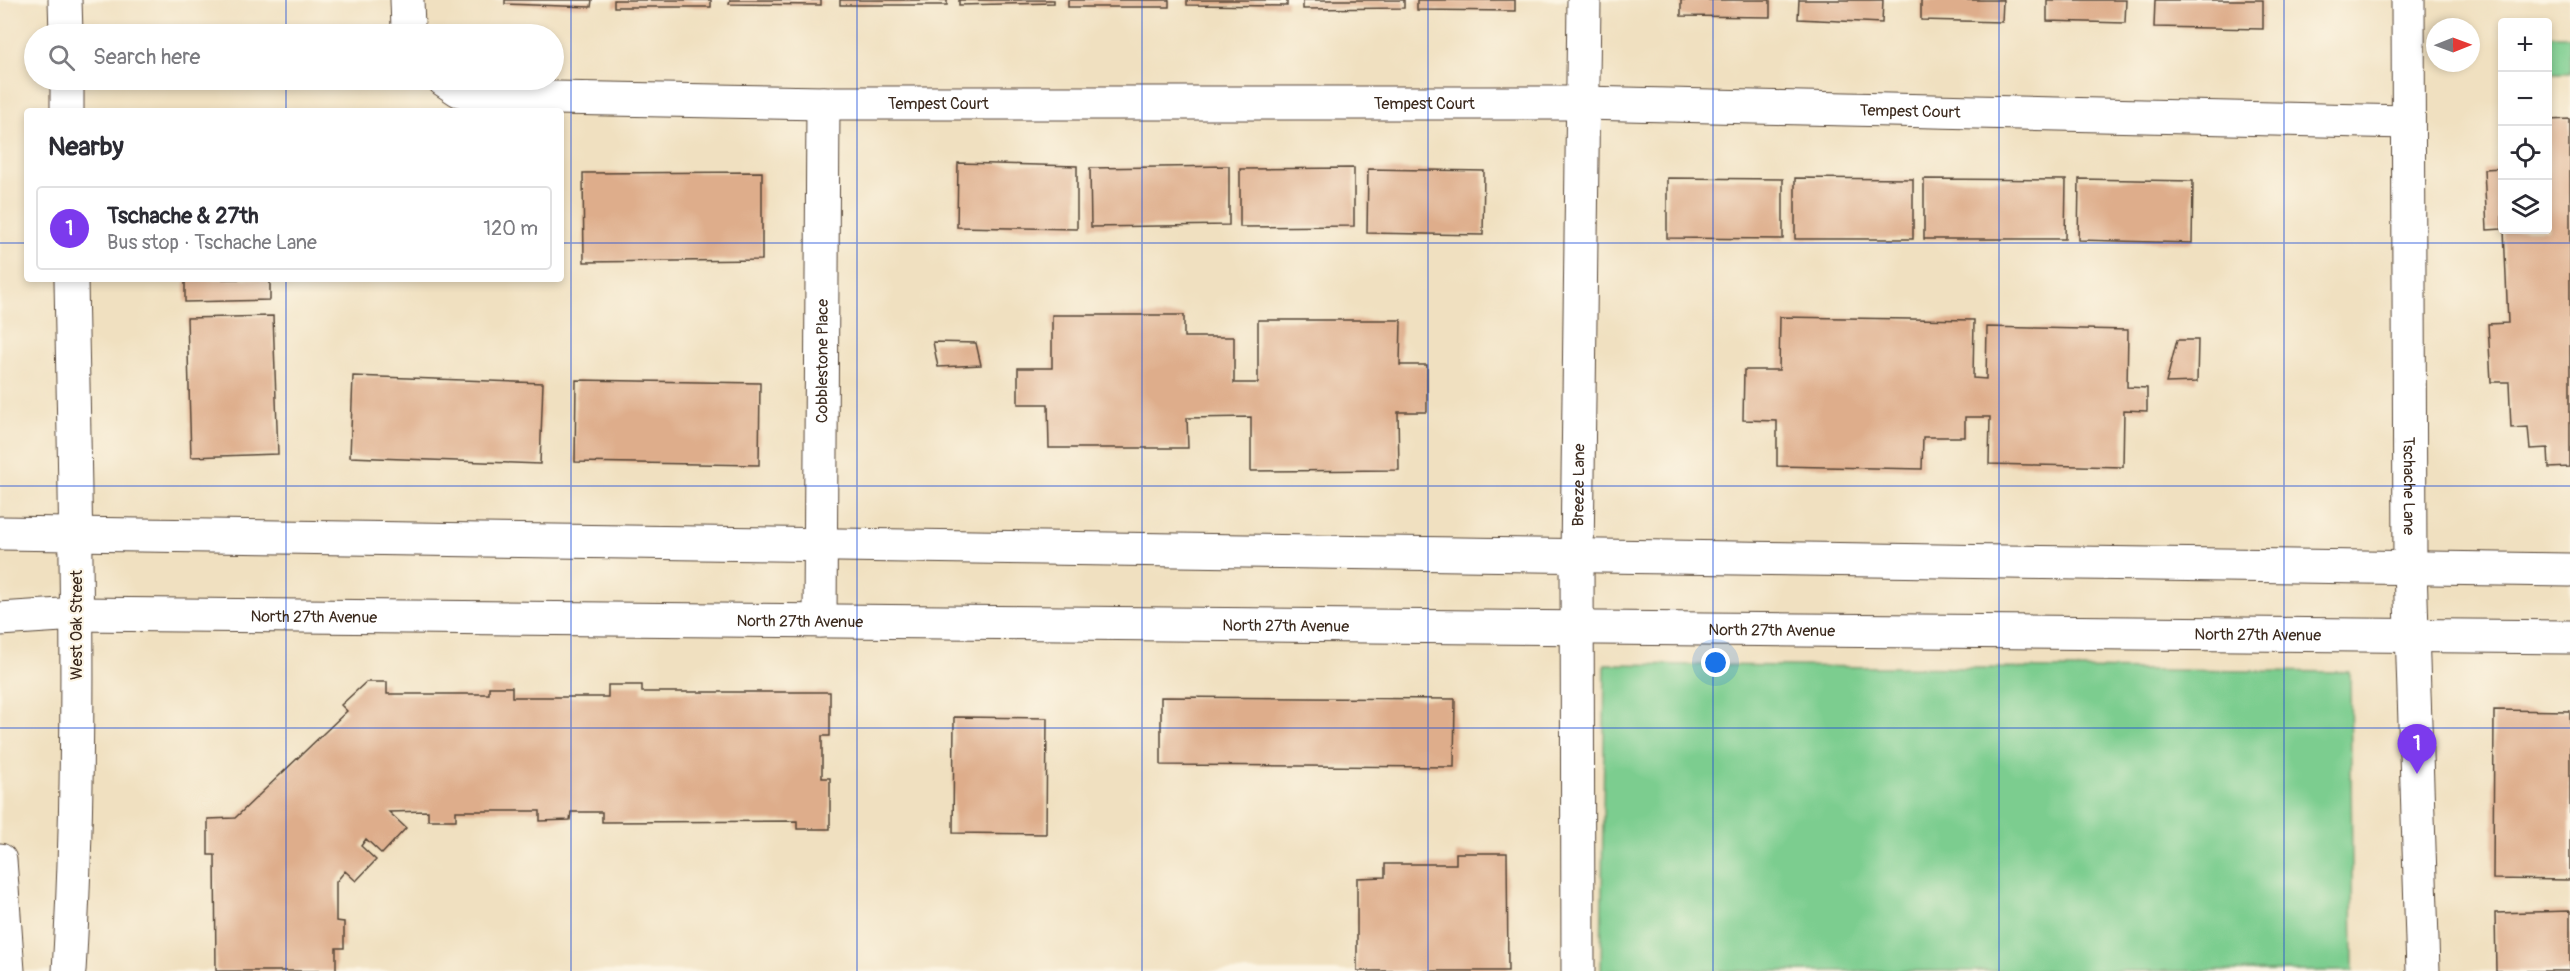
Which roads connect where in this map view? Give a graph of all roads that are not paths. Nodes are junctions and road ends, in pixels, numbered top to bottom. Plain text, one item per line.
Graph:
1 (65, 0) edge
2 (407, 0) edge
3 (1584, 0) edge
4 (2408, 0) edge
5 (66, 24) edge
6 (408, 24) edge
7 (67, 90) edge
8 (459, 90) edge
9 (823, 103) junction
10 (1583, 103) junction
11 (67, 108) edge
12 (2407, 122) junction
13 (70, 282) edge
14 (0, 533) edge
15 (76, 534) junction
16 (820, 546) junction
17 (1577, 557) junction
18 (2410, 568) junction
19 (2570, 570) edge
20 (77, 614) junction
21 (0, 620) edge
22 (820, 621) junction
23 (1577, 627) junction
24 (2412, 635) junction
25 (2570, 637) edge
26 (0, 860) edge
27 (8, 971) edge
28 (69, 971) edge
29 (1578, 971) edge
30 (2423, 971) edge

1 - 5 street
2 - 6 street
3 - 10 street, Breeze Lane
4 - 12 street, Tschache Lane
7 - 11 street
8 - 9 street, Tempest Court
9 - 10 street, Tempest Court
9 - 16 street, Cobblestone Place
10 - 12 street, Tempest Court
10 - 17 street, Breeze Lane
12 - 18 street, Tschache Lane
13 - 15 street, West Oak Street
14 - 15 street
15 - 16 street
15 - 20 street, West Oak Street
16 - 17 street
16 - 22 street, Cobblestone Place
17 - 18 street
17 - 23 street, Breeze Lane
18 - 19 street
18 - 24 street, Tschache Lane
20 - 21 street, North 27th Avenue
20 - 22 street, North 27th Avenue
20 - 28 street, West Oak Street
22 - 23 street, North 27th Avenue
23 - 24 street, North 27th Avenue
23 - 29 street, Breeze Lane
24 - 25 street, North 27th Avenue
24 - 30 street, Tschache Lane
26 - 27 street

